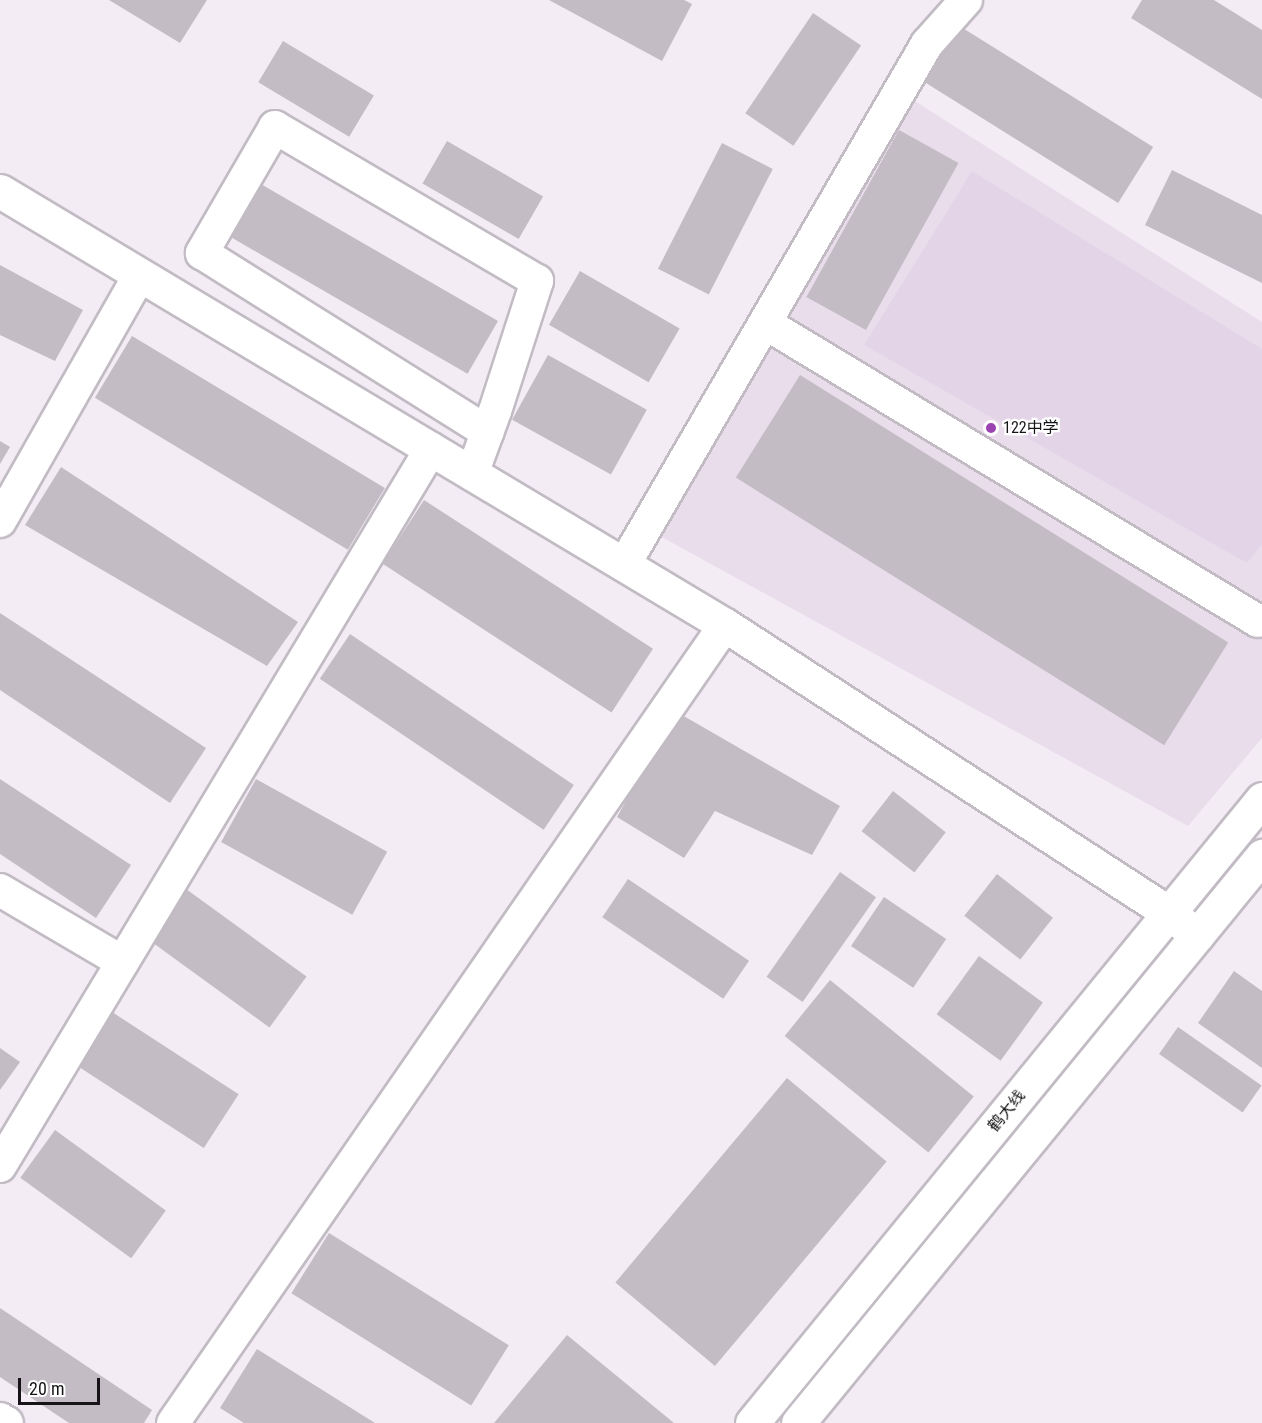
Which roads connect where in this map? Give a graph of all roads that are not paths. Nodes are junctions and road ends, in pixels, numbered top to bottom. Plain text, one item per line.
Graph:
1 (966, 0) edge
2 (0, 191) edge
3 (140, 275) junction
4 (765, 323) junction
5 (487, 432) junction
6 (431, 449) junction
7 (472, 474) junction
8 (0, 521) edge
9 (624, 565) junction
10 (1258, 621) dead end
11 (725, 625) junction
12 (1262, 799) edge
13 (1262, 856) edge
14 (0, 890) edge
15 (1169, 913) junction
16 (1197, 935) junction
17 (123, 962) junction
18 (0, 1166) edge
19 (0, 1419) edge
20 (7, 1423) edge
21 (173, 1423) edge
22 (752, 1423) edge
23 (798, 1423) edge

1 - 4 street
2 - 3 main road
3 - 6 main road
3 - 8 street
4 - 9 street
4 - 10 street
5 - 5 street
5 - 7 street
6 - 7 main road
6 - 17 street
7 - 9 main road
9 - 11 main road
11 - 15 main road
11 - 21 street
12 - 15 main road, 鹤大线
13 - 16 main road
14 - 17 street
15 - 16 main road
15 - 22 main road, 鹤大线
16 - 23 main road
17 - 18 street
19 - 20 street

